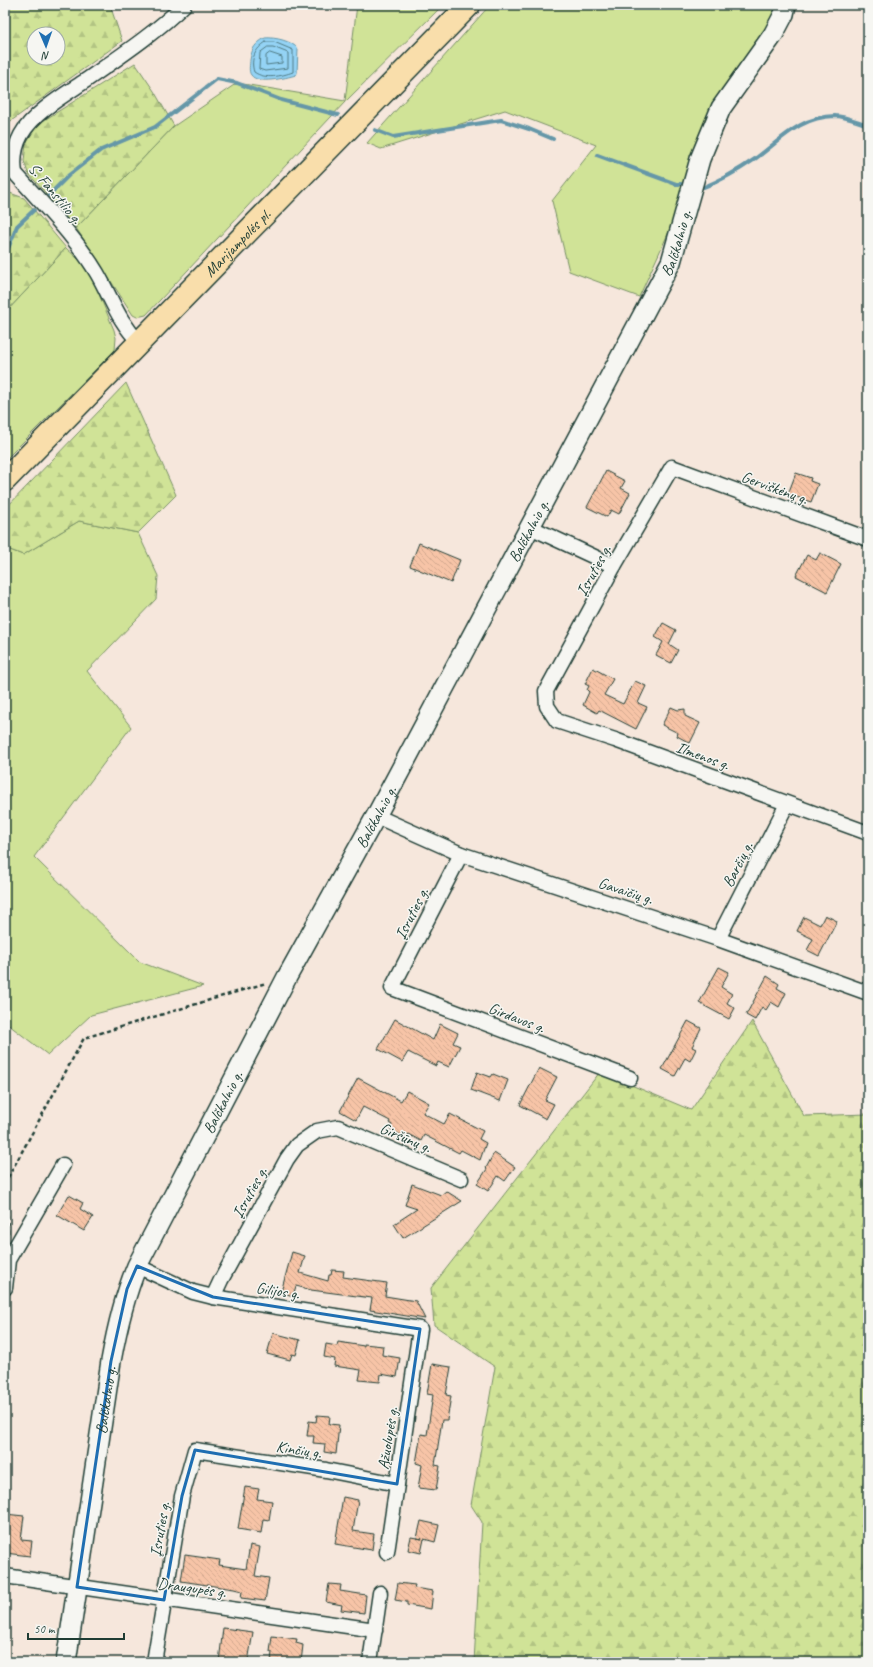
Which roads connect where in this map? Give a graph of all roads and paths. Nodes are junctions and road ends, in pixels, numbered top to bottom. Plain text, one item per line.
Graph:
1 (184, 5) edge
2 (469, 5) edge
3 (786, 5) edge
4 (10, 175) edge
5 (140, 343) junction
6 (672, 467) joint
7 (5, 480) edge
8 (530, 527) junction
9 (865, 538) dead end
10 (614, 566) junction
11 (546, 691) joint
12 (787, 804) junction
13 (376, 816) junction
14 (868, 833) edge
15 (461, 854) junction
16 (718, 939) junction
17 (287, 977) junction
18 (392, 988) joint
19 (868, 993) edge
20 (630, 1078) dead end
21 (338, 1127) joint
22 (63, 1165) dead end
23 (461, 1179) dead end
24 (8, 1260) junction
25 (137, 1266) junction
26 (5, 1288) edge
27 (213, 1297) junction
28 (420, 1329) joint
29 (195, 1450) joint
30 (397, 1484) junction
31 (387, 1552) dead end
32 (5, 1576) edge
33 (77, 1587) junction
34 (380, 1593) dead end
35 (164, 1600) junction
36 (375, 1630) junction
37 (66, 1662) edge
38 (154, 1662) edge
39 (370, 1662) edge

1 - 4 street, S. Fanstilio g.
2 - 5 main road, Marijampolės pl.
3 - 8 street, Balčkalnio g.
4 - 5 street, S. Fanstilio g.
5 - 7 main road, Marijampolės pl.
6 - 9 street, Gerviškėnų g.
6 - 10 street, Įsruties g.
8 - 10 street
8 - 13 street, Balčkalnio g.
10 - 11 street, Įsruties g.
11 - 12 street, Ilmenos g.
12 - 14 street, Ilmenos g.
12 - 16 street, Barčių g.
13 - 15 street, Gavaičių g.
13 - 17 street, Balčkalnio g.
15 - 16 street, Gavaičių g.
15 - 18 street, Įsruties g.
16 - 19 street, Gavaičių g.
17 - 24 path
17 - 25 street, Balčkalnio g.
18 - 20 street, Girdavos g.
21 - 23 street, Giršūnų g.
21 - 27 street, Įsruties g.
22 - 24 street
24 - 26 street
25 - 27 street, Gilijos g.
25 - 33 street, Balčkalnio g.
27 - 28 street, Gilijos g.
28 - 30 street, Ąžuolupės g.
29 - 30 street, Kinčių g.
29 - 35 street, Įsruties g.
30 - 31 street, Ąžuolupės g.
32 - 33 street, Draugupės g.
33 - 35 street, Draugupės g.
33 - 37 street, Balčkalnio g.
34 - 36 street
35 - 36 street, Draugupės g.
35 - 38 street, Įsruties g.
36 - 39 street

